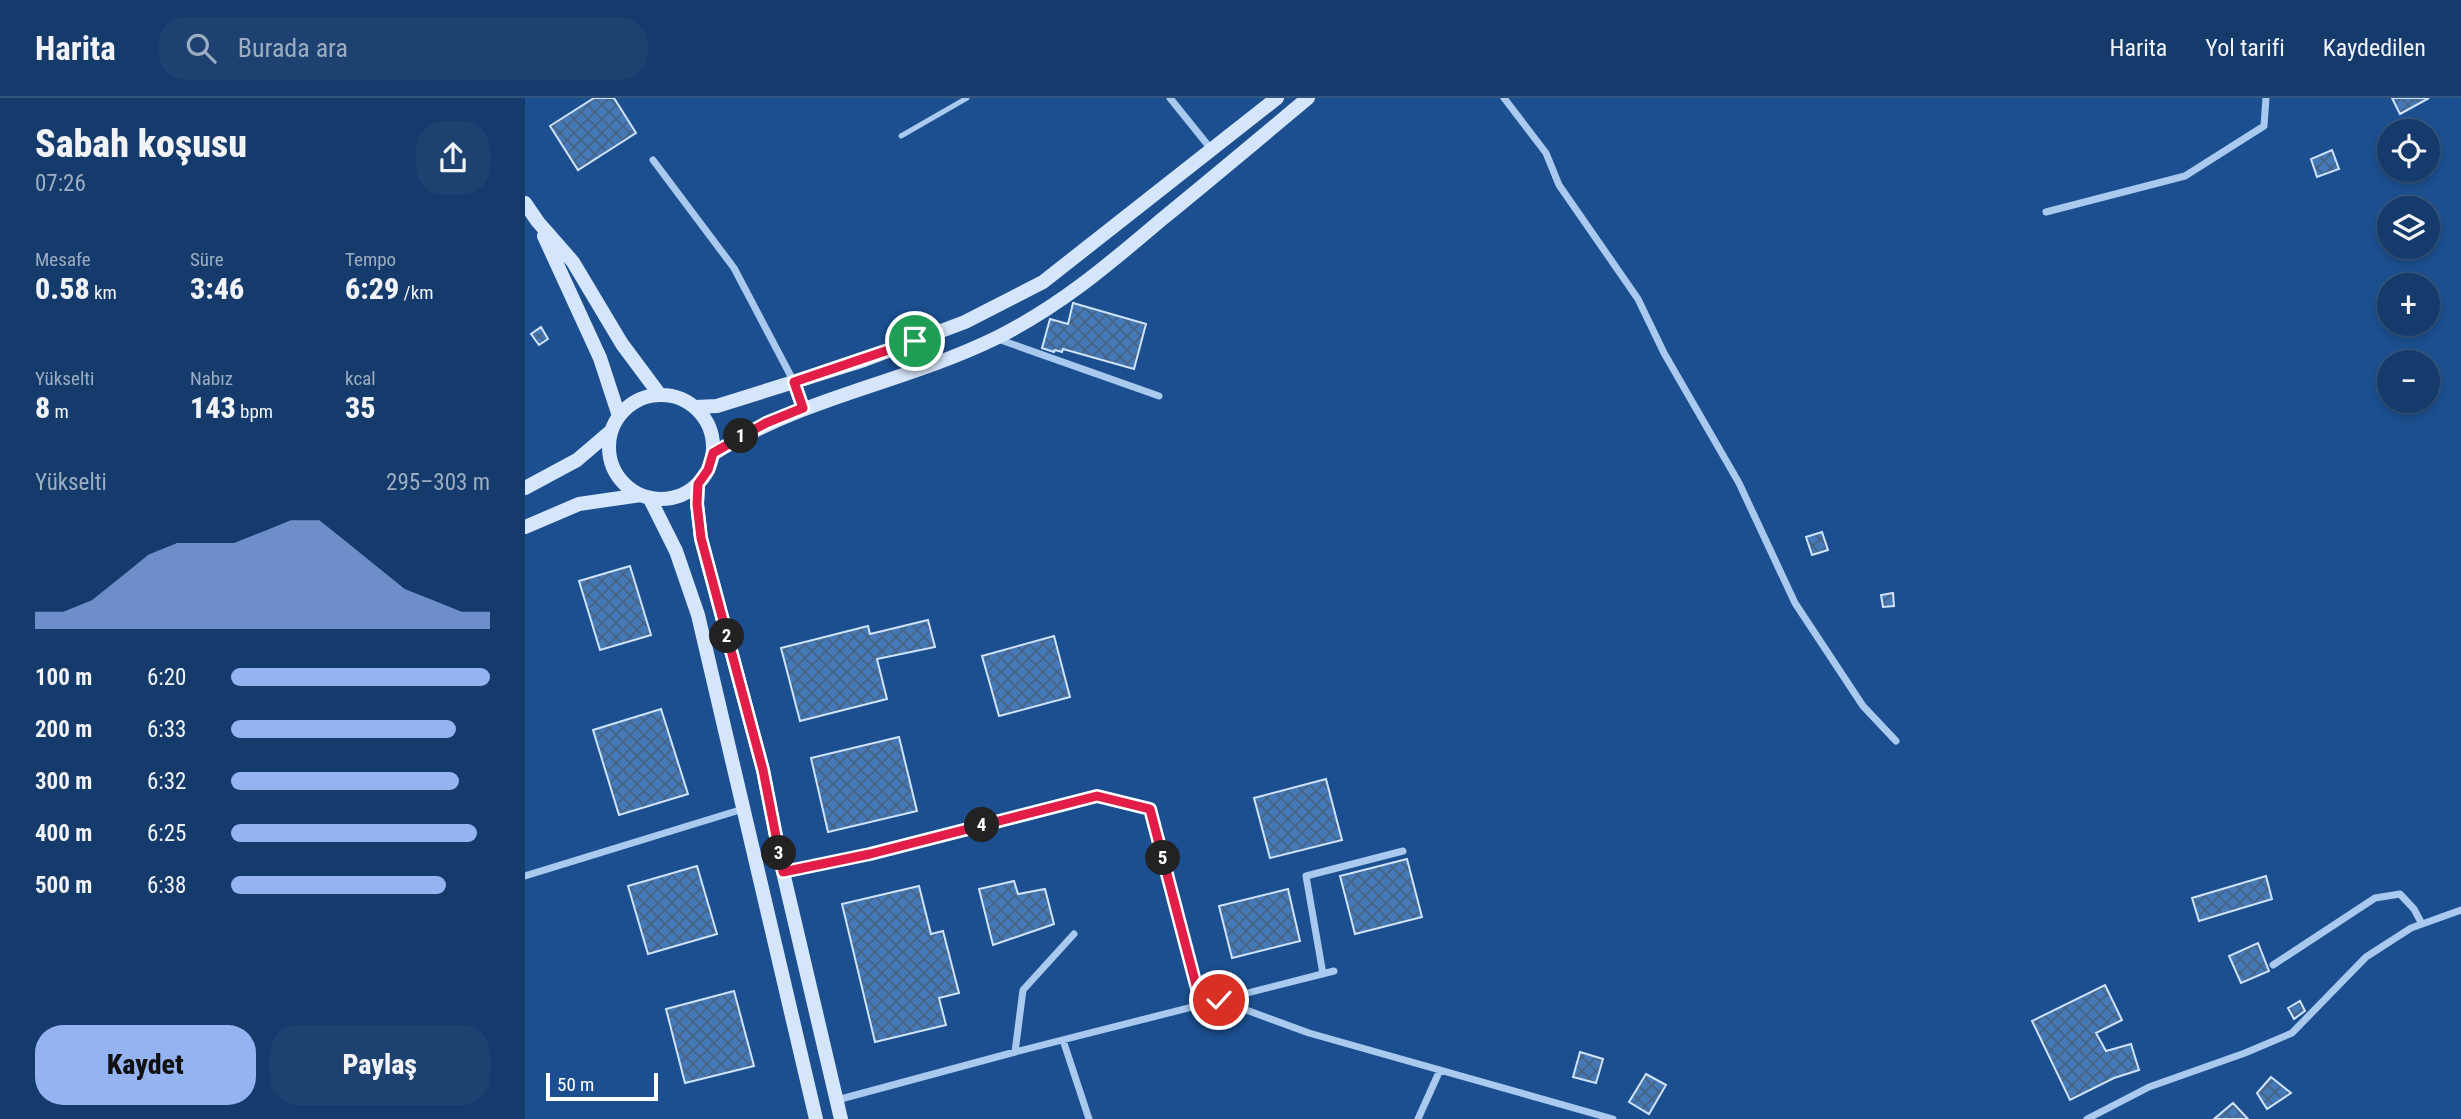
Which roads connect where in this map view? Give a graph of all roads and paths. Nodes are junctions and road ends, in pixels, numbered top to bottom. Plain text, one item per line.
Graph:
1 (967, 98) edge
2 (1170, 98) edge
3 (1277, 98) edge
4 (1308, 98) edge
5 (1504, 98) edge
6 (2266, 98) edge
7 (901, 136) dead end
8 (1212, 150) junction
9 (653, 160) dead end
10 (525, 203) edge
11 (2046, 212) dead end
12 (538, 222) junction
13 (995, 338) junction
14 (794, 382) junction
15 (660, 395) junction
16 (1159, 396) dead end
17 (695, 407) junction
18 (803, 408) junction
19 (619, 416) junction
20 (611, 431) junction
21 (713, 453) junction
22 (698, 484) junction
23 (525, 488) edge
24 (645, 497) junction
25 (525, 527) edge
26 (1896, 741) dead end
27 (743, 809) junction
28 (1403, 851) dead end
29 (783, 872) junction
30 (525, 876) edge
31 (2461, 910) edge
32 (2422, 924) junction
33 (1074, 934) dead end
34 (2273, 965) dead end
35 (1334, 971) dead end
36 (1323, 974) junction
37 (1219, 1000) junction
38 (1201, 1004) junction
39 (1063, 1040) junction
40 (1015, 1052) junction
41 (1440, 1070) junction
42 (837, 1101) junction
43 (816, 1119) edge
44 (841, 1119) edge
45 (1089, 1119) edge
46 (1418, 1119) edge
47 (1613, 1119) edge
48 (2087, 1119) edge

1 - 7 lane
2 - 8 street
3 - 8 main road
4 - 13 main road
5 - 26 street
6 - 11 street
8 - 14 main road
9 - 14 street
10 - 12 main road
12 - 15 main road
12 - 19 main road
13 - 16 street
13 - 18 main road
14 - 17 main road
14 - 18 main road
15 - 17 main road
15 - 19 main road
17 - 21 main road
18 - 21 main road
19 - 20 main road
20 - 23 main road
20 - 24 main road
21 - 22 main road
22 - 24 main road
22 - 29 main road
24 - 25 main road
24 - 27 main road
27 - 30 street
27 - 43 main road
28 - 36 street
29 - 38 street
29 - 42 main road
31 - 32 street
32 - 34 street
32 - 48 street
33 - 40 street
35 - 36 street
36 - 37 street
37 - 38 street
37 - 41 street
38 - 39 street
39 - 40 street
39 - 45 street
40 - 42 street
41 - 46 street
41 - 47 street
42 - 44 main road

